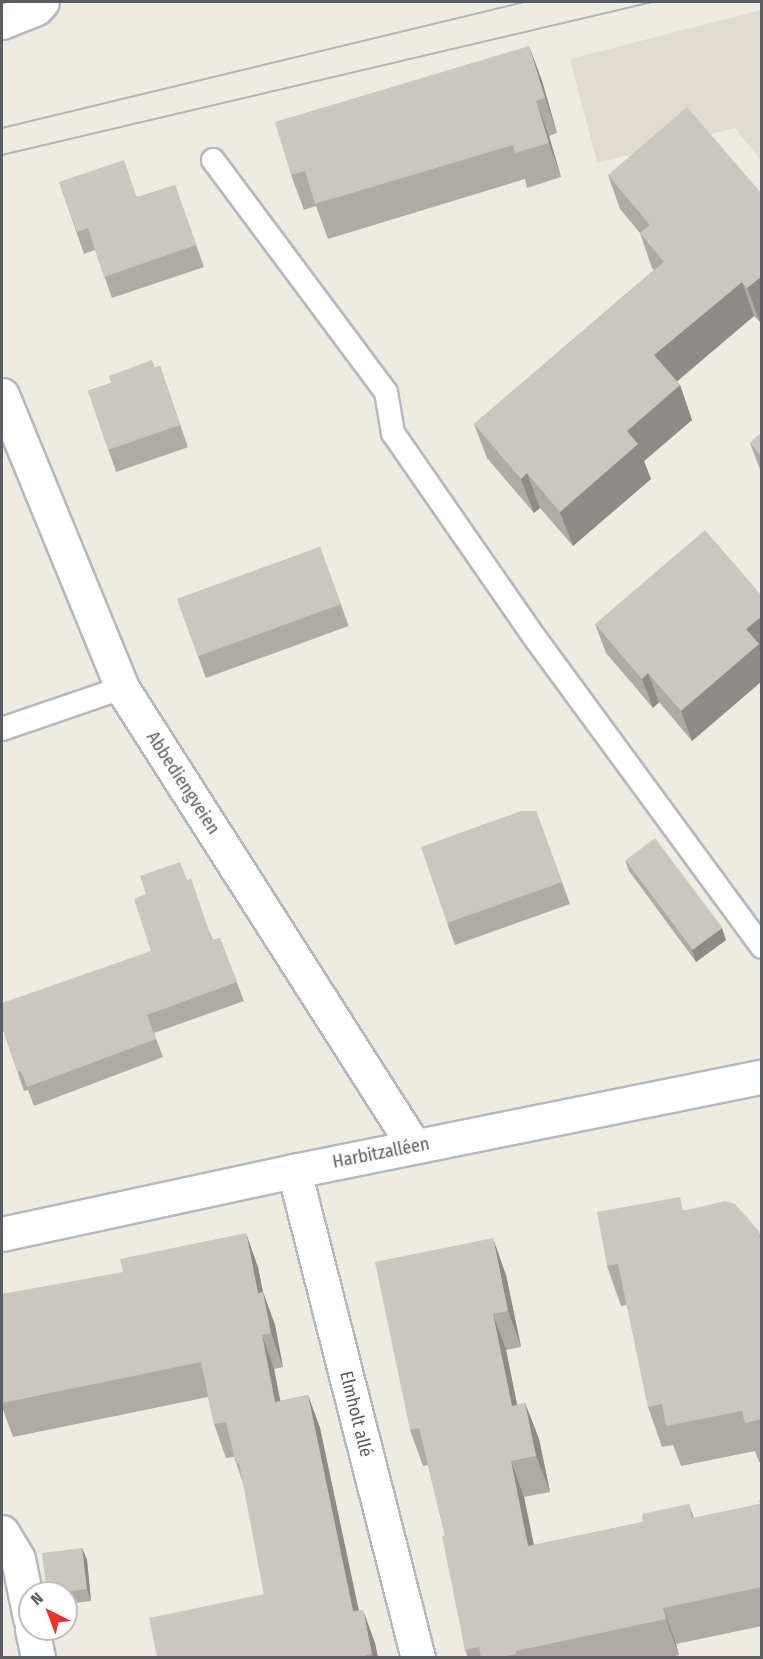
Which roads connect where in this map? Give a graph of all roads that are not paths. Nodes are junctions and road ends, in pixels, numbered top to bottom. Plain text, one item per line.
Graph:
1 (42, 2) edge
2 (2, 22) edge
3 (213, 160) dead end
4 (2, 395) edge
5 (122, 688) junction
6 (2, 729) edge
7 (762, 947) edge
8 (762, 1077) edge
9 (414, 1146) junction
10 (294, 1170) junction
11 (2, 1234) edge
12 (2, 1532) edge
13 (22, 1581) edge
14 (34, 1641) edge
15 (38, 1658) edge
16 (418, 1658) edge

1 - 2 street
3 - 7 lane
4 - 5 street, Abbediengveien
5 - 6 lane
5 - 9 street, Abbediengveien
8 - 9 street, Harbitzalléen
9 - 10 street, Harbitzalléen
10 - 11 street, Harbitzalléen
10 - 16 street, Elmholt allé
12 - 13 street
14 - 15 street

